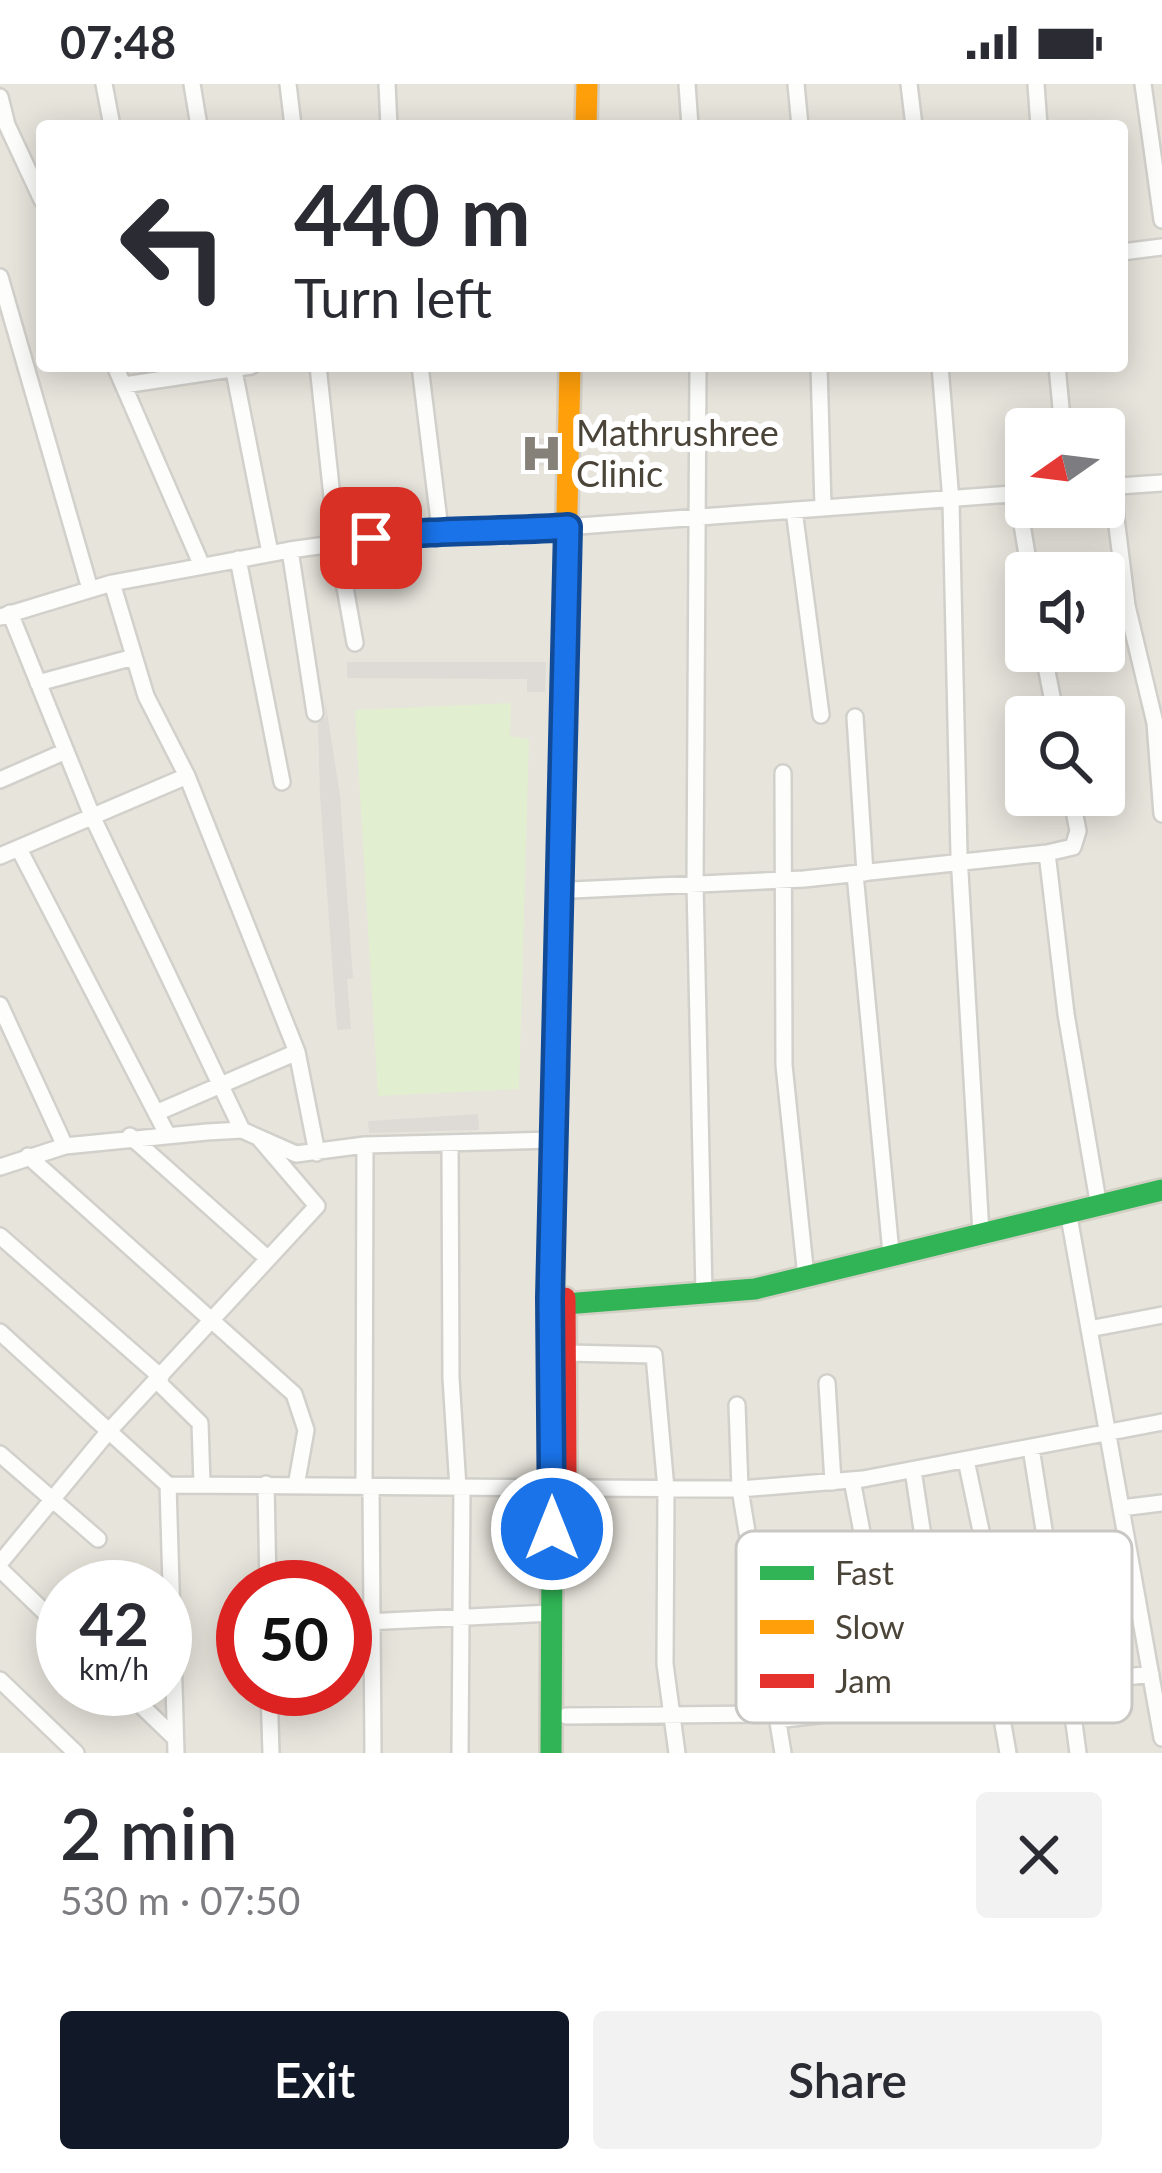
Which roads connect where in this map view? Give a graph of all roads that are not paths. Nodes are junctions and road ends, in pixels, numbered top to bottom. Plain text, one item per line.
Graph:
1 (104, 84) edge
2 (192, 84) edge
3 (288, 84) edge
4 (387, 84) edge
5 (574, 84) edge
6 (586, 84) edge
7 (688, 84) edge
8 (796, 84) edge
9 (908, 84) edge
10 (1036, 84) edge
11 (1143, 84) edge
12 (0, 97) edge
13 (111, 120) edge
14 (199, 120) edge
15 (292, 120) edge
16 (389, 120) edge
17 (574, 120) edge
18 (586, 120) edge
19 (690, 120) edge
20 (799, 120) edge
21 (913, 120) edge
22 (1039, 120) edge
23 (36, 187) edge
24 (1162, 220) edge
25 (1162, 247) edge
26 (1128, 251) edge
27 (0, 277) edge
28 (118, 372) edge
29 (209, 372) edge
30 (240, 372) edge
31 (319, 372) edge
32 (421, 372) edge
33 (570, 372) edge
34 (582, 372) edge
35 (698, 372) edge
36 (819, 372) edge
37 (940, 372) edge
38 (1058, 372) edge
39 (124, 386) junction
40 (1061, 408) edge
41 (1162, 482) edge
42 (1125, 485) edge
43 (1005, 496) edge
44 (951, 501) junction
45 (823, 507) junction
46 (794, 510) junction
47 (698, 518) junction
48 (574, 527) junction
49 (1115, 528) edge
50 (440, 529) junction
51 (337, 543) junction
52 (290, 550) junction
53 (269, 554) junction
54 (238, 560) junction
55 (202, 566) junction
56 (112, 583) junction
57 (90, 589) junction
58 (5, 615) edge
59 (355, 644) dead end
60 (134, 657) junction
61 (38, 683) junction
62 (315, 712) dead end
63 (820, 715) dead end
64 (854, 717) dead end
65 (66, 751) junction
66 (784, 773) dead end
67 (187, 776) junction
68 (0, 780) edge
69 (282, 782) dead end
70 (1162, 814) edge
71 (1075, 816) edge
72 (93, 818) junction
73 (19, 849) junction
74 (1047, 853) junction
75 (0, 856) edge
76 (959, 863) junction
77 (860, 873) junction
78 (783, 877) junction
79 (694, 884) junction
80 (572, 890) junction
81 (0, 1005) edge
82 (297, 1052) junction
83 (220, 1084) junction
84 (156, 1113) junction
85 (242, 1130) junction
86 (167, 1134) junction
87 (130, 1136) junction
88 (259, 1138) junction
89 (553, 1140) junction
90 (450, 1144) junction
91 (365, 1145) junction
92 (65, 1146) junction
93 (317, 1153) junction
94 (28, 1156) junction
95 (0, 1167) edge
96 (1162, 1190) edge
97 (1099, 1207) junction
98 (1068, 1211) junction
99 (982, 1234) junction
100 (0, 1236) edge
101 (891, 1252) junction
102 (266, 1257) junction
103 (806, 1277) junction
104 (704, 1293) junction
105 (565, 1304) junction
106 (1162, 1315) edge
107 (214, 1317) junction
108 (1089, 1329) junction
109 (0, 1332) edge
110 (567, 1353) junction
111 (159, 1379) junction
112 (827, 1383) dead end
113 (736, 1405) dead end
114 (1162, 1422) edge
115 (108, 1432) junction
116 (1107, 1433) junction
117 (1031, 1448) junction
118 (0, 1454) edge
119 (965, 1460) junction
120 (913, 1470) junction
121 (852, 1480) junction
122 (833, 1482) junction
123 (202, 1484) junction
124 (266, 1484) junction
125 (168, 1485) junction
126 (296, 1486) junction
127 (559, 1486) junction
128 (368, 1487) junction
129 (460, 1488) junction
130 (666, 1489) junction
131 (740, 1489) junction
132 (50, 1499) junction
133 (1162, 1503) edge
134 (1121, 1508) junction
135 (746, 1531) edge
136 (862, 1531) edge
137 (923, 1531) edge
138 (981, 1531) edge
139 (1044, 1531) edge
140 (1126, 1531) edge
141 (98, 1538) dead end
142 (1132, 1556) edge
143 (267, 1560) edge
144 (370, 1560) edge
145 (0, 1566) edge
146 (36, 1603) edge
147 (553, 1613) junction
148 (460, 1617) junction
149 (372, 1622) joint
150 (1154, 1651) edge
151 (1150, 1674) junction
152 (1132, 1677) edge
153 (0, 1680) edge
154 (149, 1716) edge
155 (270, 1716) edge
156 (566, 1716) junction
157 (670, 1717) junction
158 (736, 1717) edge
159 (777, 1723) edge
160 (1003, 1723) edge
161 (1074, 1723) edge
162 (1162, 1738) edge
163 (176, 1746) edge
164 (76, 1753) edge
165 (271, 1753) edge
166 (374, 1753) edge
167 (460, 1753) edge
168 (551, 1753) edge
169 (566, 1753) edge
170 (677, 1753) edge
171 (783, 1753) edge
172 (1008, 1753) edge
173 (1078, 1753) edge

1 - 13 street
2 - 14 street
3 - 15 street
4 - 16 street
5 - 17 main road
6 - 18 main road
7 - 19 street
8 - 20 street
9 - 21 street
10 - 22 street
11 - 24 street
12 - 23 street
25 - 26 street
27 - 57 street
28 - 39 street
29 - 39 street
30 - 53 street
31 - 51 street
32 - 50 street
33 - 48 main road
34 - 48 main road
35 - 47 street
36 - 45 street
37 - 44 street
38 - 40 street
39 - 55 street
41 - 42 street
43 - 44 street
44 - 45 street
44 - 76 street
45 - 46 street
46 - 47 street
46 - 63 street
47 - 48 street
47 - 79 street
48 - 50 street
48 - 80 main road
48 - 89 main road
49 - 70 street
50 - 51 street
51 - 52 street
51 - 59 street
52 - 53 street
52 - 62 street
53 - 54 street
54 - 55 street
54 - 69 street
55 - 56 street
56 - 57 street
56 - 60 street
57 - 58 street
58 - 61 street
60 - 61 street
60 - 67 street
61 - 65 street
64 - 77 street
65 - 68 street
65 - 72 street
66 - 78 street
67 - 72 street
67 - 82 street
71 - 74 street
72 - 73 street
72 - 83 street
73 - 75 street
73 - 84 street
74 - 76 street
74 - 97 street
76 - 77 street
76 - 99 street
77 - 78 street
77 - 101 street
78 - 79 street
78 - 103 street
79 - 80 street
79 - 104 street
80 - 105 main road
81 - 92 street
82 - 83 street
82 - 93 street
83 - 84 street
83 - 85 street
84 - 86 street
85 - 86 street
85 - 88 street
86 - 87 street
87 - 92 street
87 - 102 street
88 - 93 street
88 - 102 street
89 - 90 street
89 - 127 main road
90 - 91 street
90 - 129 street
91 - 93 street
91 - 128 street
92 - 94 street
94 - 95 street
94 - 107 street
96 - 97 main road
97 - 98 main road
98 - 99 main road
98 - 108 street
99 - 101 main road
100 - 111 street
101 - 103 main road
102 - 107 street
103 - 104 main road
104 - 105 main road
105 - 110 main road
106 - 108 street
107 - 111 street
107 - 126 street
108 - 116 street
109 - 115 street
110 - 127 main road
110 - 130 street
111 - 115 street
111 - 123 street
112 - 122 street
113 - 131 street
114 - 116 street
115 - 125 street
115 - 132 street
116 - 117 street
116 - 134 street
117 - 119 street
117 - 139 street
118 - 132 street
119 - 120 street
119 - 138 street
120 - 121 street
120 - 137 street
121 - 122 street
121 - 136 street
122 - 131 street
123 - 124 street
123 - 125 street
124 - 126 street
124 - 143 street
125 - 163 street
126 - 128 street
127 - 129 street
127 - 130 street
127 - 147 main road
127 - 156 main road
128 - 129 street
128 - 144 street
129 - 148 street
130 - 131 street
130 - 157 street
131 - 135 street
132 - 141 street
132 - 145 street
133 - 134 street
134 - 140 street
142 - 150 street
145 - 146 street
147 - 148 street
147 - 168 main road
148 - 149 street
148 - 167 street
149 - 166 street
150 - 151 street
151 - 152 street
151 - 162 street
153 - 164 street
154 - 163 street
155 - 165 street
156 - 157 street
156 - 169 main road
157 - 158 street
157 - 170 street
159 - 171 street
160 - 172 street
161 - 173 street

